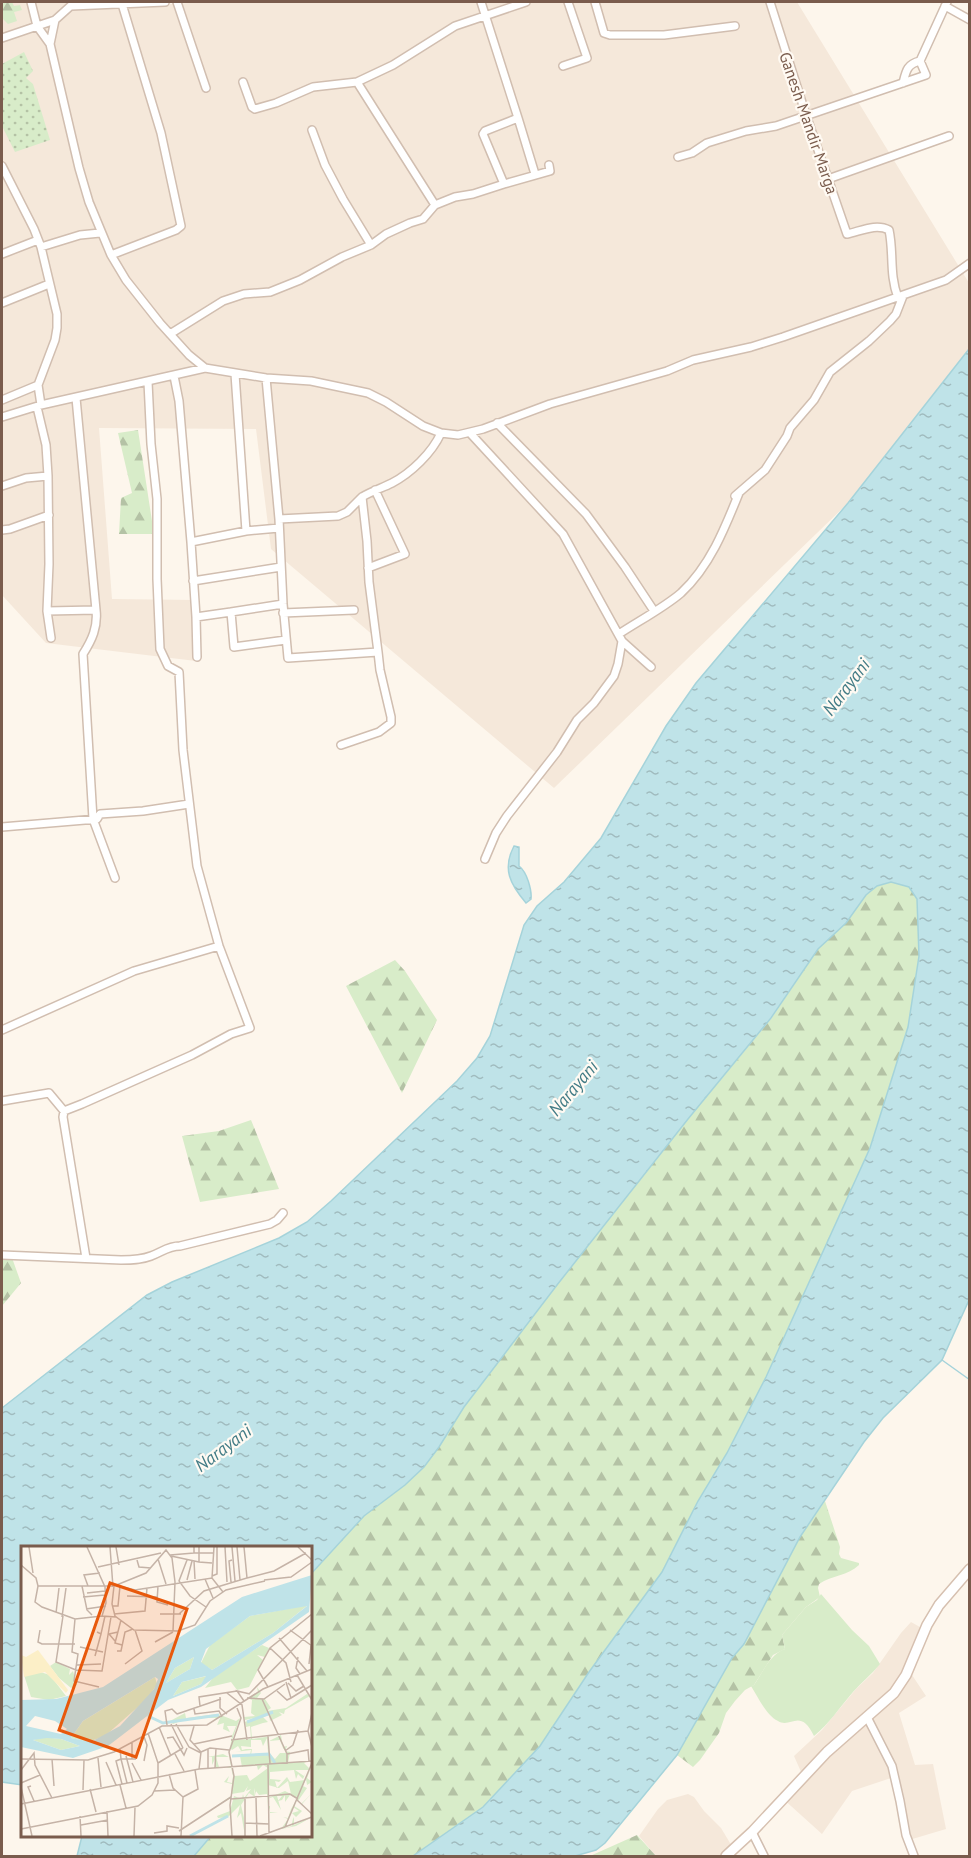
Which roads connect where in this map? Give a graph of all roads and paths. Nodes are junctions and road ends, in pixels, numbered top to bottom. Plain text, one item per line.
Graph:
1 (31, 2) edge
2 (165, 2) edge
3 (177, 2) edge
4 (481, 2) edge
5 (526, 2) edge
6 (568, 2) edge
7 (595, 2) edge
8 (770, 2) edge
9 (73, 4) edge
10 (122, 4) junction
11 (946, 4) edge
12 (486, 15) junction
13 (55, 20) junction
14 (969, 20) edge
15 (37, 26) junction
16 (735, 26) dead end
17 (2, 38) edge
18 (50, 44) junction
19 (920, 61) junction
20 (563, 66) dead end
21 (243, 82) dead end
22 (357, 82) junction
23 (903, 83) junction
24 (206, 88) dead end
25 (806, 115) junction
26 (518, 118) junction
27 (312, 130) dead end
28 (949, 136) dead end
29 (678, 157) dead end
30 (549, 165) dead end
31 (2, 166) edge
32 (535, 174) junction
33 (828, 179) junction
34 (504, 184) junction
35 (435, 205) junction
36 (100, 232) junction
37 (39, 243) junction
38 (371, 245) junction
39 (2, 254) edge
40 (111, 255) junction
41 (969, 263) edge
42 (49, 284) junction
43 (900, 297) junction
44 (2, 303) edge
45 (170, 334) junction
46 (189, 355) junction
47 (205, 368) junction
48 (182, 374) junction
49 (235, 374) junction
50 (174, 376) junction
51 (266, 378) junction
52 (148, 382) junction
53 (38, 385) junction
54 (76, 398) junction
55 (2, 400) edge
56 (39, 406) junction
57 (2, 417) edge
58 (497, 423) junction
59 (441, 433) junction
60 (470, 433) junction
61 (48, 476) junction
62 (2, 486) edge
63 (375, 490) junction
64 (363, 497) junction
65 (49, 515) junction
66 (279, 519) junction
67 (279, 528) junction
68 (2, 530) edge
69 (246, 531) junction
70 (191, 542) junction
71 (281, 567) junction
72 (368, 568) junction
73 (193, 581) junction
74 (283, 604) junction
75 (96, 610) junction
76 (354, 610) dead end
77 (47, 611) junction
78 (654, 611) junction
79 (231, 612) junction
80 (284, 613) junction
81 (196, 617) junction
82 (51, 638) dead end
83 (620, 638) junction
84 (286, 640) junction
85 (378, 652) junction
86 (197, 657) dead end
87 (651, 666) dead end
88 (341, 746) dead end
89 (189, 804) junction
90 (93, 819) junction
91 (2, 827) edge
92 (485, 859) dead end
93 (115, 878) dead end
94 (219, 946) junction
95 (2, 1030) edge
96 (2, 1101) edge
97 (64, 1111) junction
98 (283, 1213) dead end
99 (2, 1255) edge
100 (86, 1258) junction
101 (966, 1572) edge
102 (969, 1583) edge
103 (867, 1717) junction
104 (752, 1832) junction
105 (726, 1857) edge
106 (764, 1857) edge
107 (914, 1857) edge

1 - 15 street
2 - 10 street
3 - 24 street
4 - 12 street
5 - 12 street
6 - 20 street
7 - 16 street
8 - 25 street, Ganesh Mandir Marga
9 - 10 street
9 - 13 street
10 - 40 street
11 - 14 street
11 - 19 street
12 - 22 street
12 - 26 street
13 - 15 street
13 - 18 street
15 - 17 street
15 - 18 street
18 - 36 street
19 - 23 street
19 - 23 street
21 - 22 street
22 - 35 street
23 - 25 street
25 - 29 street
25 - 33 street, Ganesh Mandir Marga
26 - 32 street
26 - 34 street
27 - 38 street
28 - 33 street
30 - 32 street
31 - 37 street
32 - 34 street
33 - 43 street, Ganesh Mandir Marga
34 - 35 street
35 - 38 street
36 - 37 street
36 - 40 street
37 - 39 street
37 - 42 street
38 - 45 street
40 - 45 street
41 - 43 street
42 - 44 street
42 - 53 street
43 - 58 street
43 - 78 street
45 - 46 street
46 - 47 street
46 - 48 street
47 - 48 street
47 - 49 street
48 - 50 street
49 - 51 street
49 - 69 street
50 - 52 street
50 - 70 street
51 - 59 street
51 - 66 street
52 - 54 street
52 - 89 street
53 - 55 street
53 - 56 street
54 - 56 street
54 - 75 street
56 - 57 street
56 - 61 street
58 - 60 street
58 - 78 street
59 - 60 street
59 - 63 street
60 - 83 street
61 - 62 street
61 - 65 street
63 - 64 street
63 - 72 street
64 - 66 street
64 - 72 street
65 - 68 street
65 - 77 street
66 - 67 street
67 - 69 street
67 - 71 street
69 - 70 street
70 - 73 street
71 - 73 street
71 - 74 street
72 - 85 street
73 - 81 street
74 - 79 street
74 - 80 street
75 - 77 street
75 - 90 street
76 - 80 street
77 - 82 street
78 - 83 street
79 - 81 street
79 - 84 street
80 - 84 street
81 - 86 street
83 - 87 street
83 - 92 street
84 - 85 street
85 - 88 street
89 - 90 street
89 - 94 street
90 - 91 street
90 - 93 street
94 - 95 street
94 - 97 street
96 - 97 street
97 - 100 street
98 - 100 street
99 - 100 street
101 - 102 street
101 - 103 street
103 - 104 street
103 - 107 street
104 - 105 street
104 - 106 street

